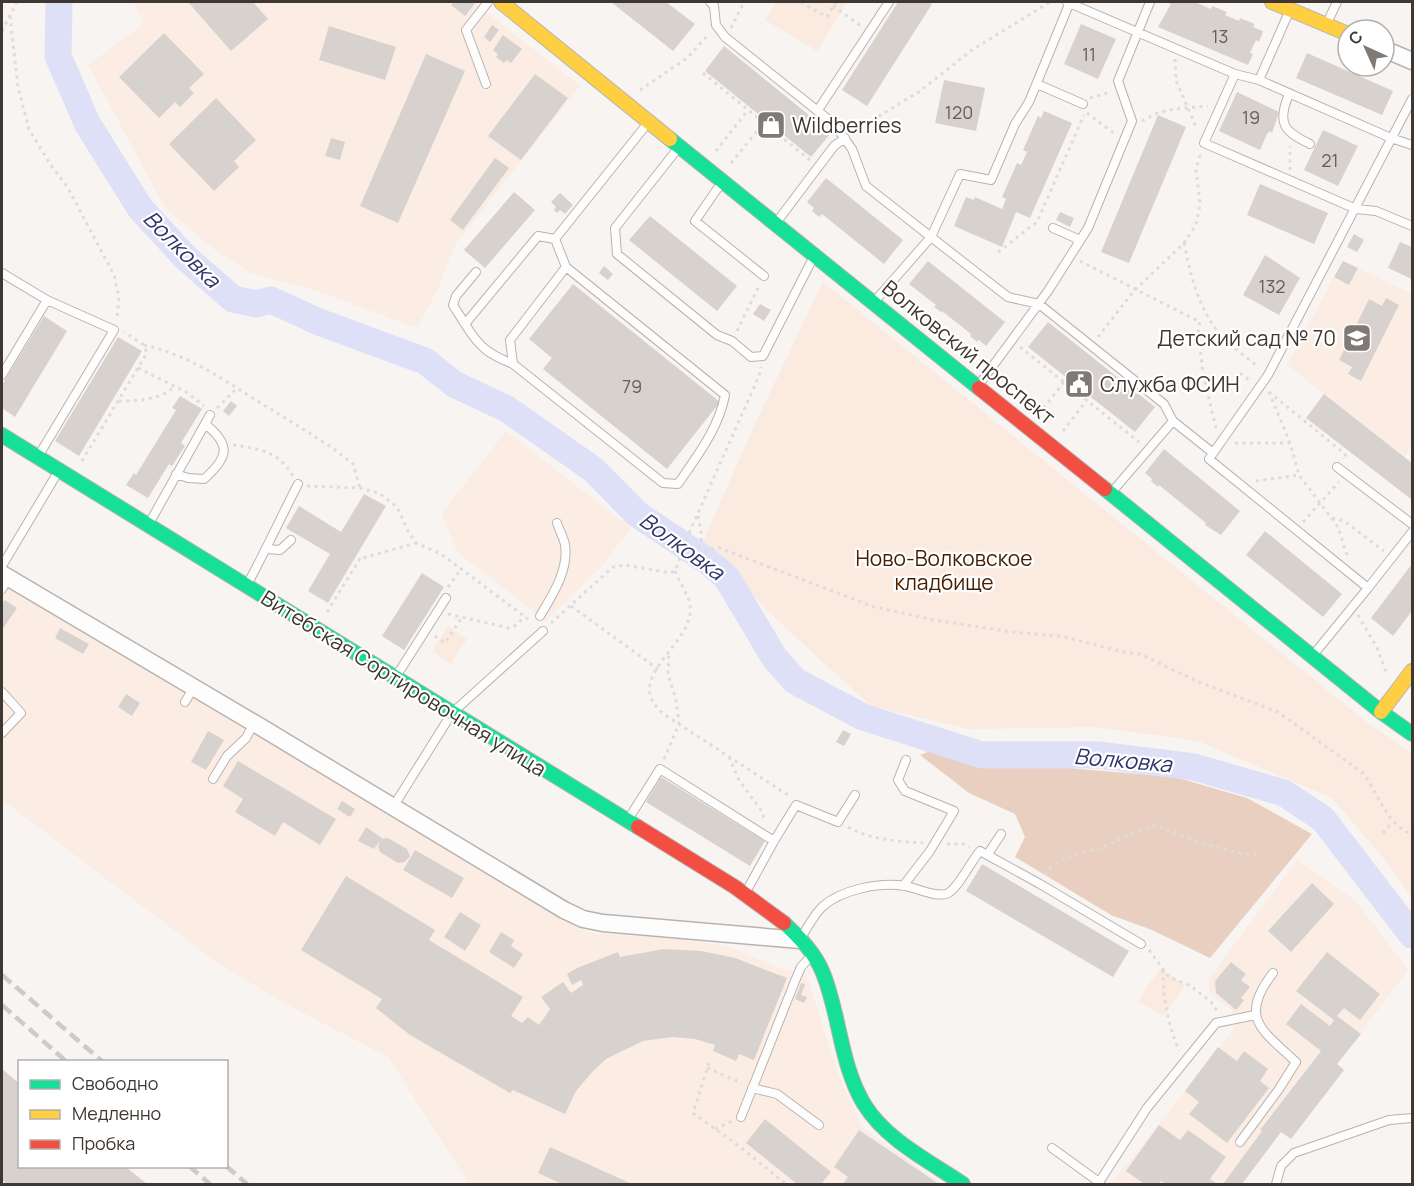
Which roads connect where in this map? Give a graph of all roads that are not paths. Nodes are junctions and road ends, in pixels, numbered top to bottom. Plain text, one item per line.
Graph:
1 (488, 2) edge
2 (501, 2) edge
3 (710, 2) edge
4 (889, 2) edge
5 (1069, 2) edge
6 (1150, 2) edge
7 (1272, 2) edge
8 (1337, 2) edge
9 (1290, 9) junction
10 (1327, 25) junction
11 (1336, 29) edge
12 (1138, 32) junction
13 (1396, 54) edge
14 (1413, 61) edge
15 (1235, 74) junction
16 (1259, 80) junction
17 (486, 84) dead end
18 (1037, 84) junction
19 (1289, 94) junction
20 (1413, 99) edge
21 (1083, 104) road end
22 (818, 110) junction
23 (649, 121) junction
24 (845, 138) junction
25 (1391, 138) junction
26 (1310, 144) dead end
27 (1413, 145) edge
28 (680, 146) junction
29 (725, 175) junction
30 (1356, 209) junction
31 (775, 223) junction
32 (1413, 226) edge
33 (1053, 228) dead end
34 (931, 237) junction
35 (555, 239) junction
36 (1080, 240) junction
37 (815, 255) junction
38 (566, 267) junction
39 (476, 272) dead end
40 (2, 273) edge
41 (764, 276) road end
42 (46, 300) junction
43 (874, 303) junction
44 (1039, 304) junction
45 (465, 324) junction
46 (513, 364) junction
47 (2, 375) edge
48 (978, 386) junction
49 (210, 415) road end
50 (1173, 421) junction
51 (205, 424) junction
52 (2, 435) edge
53 (1213, 453) junction
54 (38, 457) junction
55 (1337, 468) dead end
56 (59, 470) junction
57 (176, 474) junction
58 (298, 484) road end
59 (1111, 494) junction
60 (557, 523) dead end
61 (1413, 524) edge
62 (148, 525) junction
63 (1413, 532) edge
64 (291, 540) dead end
65 (267, 549) junction
66 (3, 577) edge
67 (247, 586) junction
68 (1368, 588) junction
69 (446, 598) road end
70 (540, 616) dead end
71 (543, 631) road end
72 (1312, 656) junction
73 (1413, 671) edge
74 (396, 678) junction
75 (2, 692) edge
76 (1381, 712) junction
77 (452, 713) junction
78 (254, 723) junction
79 (2, 733) edge
80 (1413, 734) edge
81 (906, 760) dead end
82 (213, 780) dead end
83 (855, 795) dead end
84 (393, 807) junction
85 (627, 821) junction
86 (1001, 834) dead end
87 (774, 841) junction
88 (984, 853) junction
89 (903, 886) junction
90 (745, 894) junction
91 (800, 940) junction
92 (1141, 944) road end
93 (812, 954) junction
94 (1273, 973) dead end
95 (1255, 1015) junction
96 (752, 1088) junction
97 (741, 1117) road end
98 (1413, 1118) edge
99 (819, 1125) dead end
100 (1240, 1142) dead end
101 (1052, 1148) dead end
102 (1098, 1184) edge
103 (963, 1185) edge
104 (1276, 1185) edge

1 - 17 lane
2 - 23 street, Волковский проспект
3 - 22 lane
4 - 22 lane
5 - 12 lane
5 - 18 lane
6 - 12 lane
7 - 9 street
8 - 10 lane
9 - 10 street
9 - 16 lane
10 - 11 street
12 - 15 lane
12 - 36 lane
13 - 14 street
15 - 16 lane
15 - 30 lane
16 - 19 lane
18 - 21 lane
18 - 34 lane
19 - 25 lane
19 - 26 lane
20 - 25 lane
22 - 24 lane
23 - 28 street, Волковский проспект
23 - 35 lane
24 - 31 lane
24 - 34 lane
25 - 27 lane
25 - 30 lane
28 - 29 street, Волковский проспект
28 - 37 lane
29 - 31 street, Волковский проспект
29 - 41 lane
30 - 32 lane
30 - 53 lane
31 - 37 street, Волковский проспект
33 - 36 lane
34 - 43 lane
34 - 44 lane
35 - 38 lane
35 - 45 lane
36 - 44 lane
37 - 43 street, Волковский проспект
38 - 46 lane
38 - 46 lane
39 - 45 lane
40 - 42 lane
42 - 47 lane
42 - 54 lane
43 - 48 street, Волковский проспект
44 - 48 lane
44 - 50 lane
45 - 46 lane
48 - 59 street, Волковский проспект
49 - 51 lane
50 - 53 lane
50 - 59 lane
51 - 57 lane
51 - 57 lane
52 - 54 street, Витебская Сортировочная улица
53 - 68 lane
54 - 56 street, Витебская Сортировочная улица
55 - 61 lane
56 - 62 street, Витебская Сортировочная улица
56 - 66 lane
57 - 62 lane
58 - 65 lane
59 - 72 street, Волковский проспект
60 - 70 lane
62 - 67 street, Витебская Сортировочная улица
63 - 68 lane
64 - 65 lane
65 - 67 lane
66 - 78 street
67 - 74 street, Витебская Сортировочная улица
68 - 72 lane
69 - 74 lane
71 - 77 lane
72 - 76 street, Волковский проспект
73 - 76 street
74 - 77 street, Витебская Сортировочная улица
75 - 79 lane
76 - 80 street, Волковский проспект
77 - 84 lane
77 - 85 street, Витебская Сортировочная улица
78 - 82 lane
78 - 84 street
81 - 89 lane
83 - 87 lane
84 - 91 street
85 - 87 lane
85 - 90 street, Витебская Сортировочная улица
86 - 88 lane
87 - 90 lane
88 - 89 lane
88 - 92 lane
89 - 91 lane
90 - 91 street, Витебская Сортировочная улица
91 - 93 street, Витебская Сортировочная улица
93 - 96 lane
93 - 103 street, Витебская Сортировочная улица
94 - 95 lane
95 - 100 lane
95 - 102 lane
96 - 97 lane
96 - 99 lane
98 - 104 lane
101 - 102 lane

